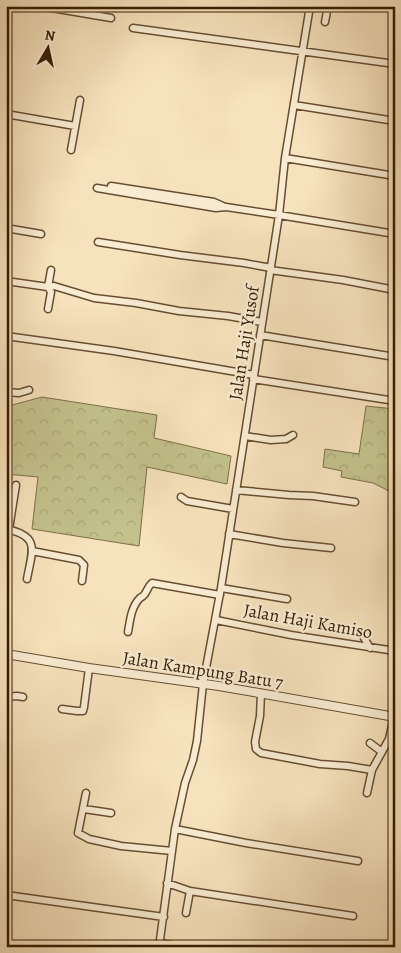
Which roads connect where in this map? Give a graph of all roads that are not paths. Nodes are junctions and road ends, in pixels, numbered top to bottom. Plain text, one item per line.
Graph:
1 (40, 6) edge
2 (310, 6) edge
3 (328, 6) edge
4 (382, 6) edge
5 (395, 8) edge
6 (111, 18) dead end
7 (325, 22) dead end
8 (133, 28) dead end
9 (303, 51) junction
10 (395, 64) edge
11 (80, 100) dead end
12 (294, 105) junction
13 (6, 114) edge
14 (395, 121) edge
15 (75, 126) junction
16 (71, 150) dead end
17 (285, 158) junction
18 (395, 176) edge
19 (111, 186) dead end
20 (97, 188) dead end
21 (226, 207) junction
22 (279, 215) junction
23 (6, 228) edge
24 (41, 234) dead end
25 (395, 234) edge
26 (98, 242) dead end
27 (271, 269) junction
28 (51, 270) dead end
29 (6, 281) edge
30 (48, 287) junction
31 (395, 290) edge
32 (48, 309) dead end
33 (262, 322) junction
34 (260, 335) junction
35 (6, 336) edge
36 (395, 357) edge
37 (253, 377) junction
38 (29, 390) dead end
39 (6, 392) edge
40 (395, 402) edge
41 (293, 435) dead end
42 (245, 436) junction
43 (16, 485) dead end
44 (236, 490) junction
45 (181, 497) dead end
46 (355, 502) dead end
47 (233, 509) junction
48 (7, 529) edge
49 (229, 534) junction
50 (331, 548) dead end
51 (32, 551) junction
52 (27, 579) dead end
53 (82, 581) dead end
54 (221, 588) junction
55 (220, 596) junction
56 (287, 599) dead end
57 (216, 620) junction
58 (128, 632) dead end
59 (363, 636) dead end
60 (370, 648) junction
61 (395, 651) edge
62 (6, 654) edge
63 (89, 668) junction
64 (203, 684) junction
65 (261, 693) junction
66 (6, 697) edge
67 (23, 697) dead end
68 (62, 709) dead end
69 (394, 717) edge
70 (370, 743) dead end
71 (382, 752) junction
72 (372, 770) junction
73 (86, 793) dead end
74 (367, 793) dead end
75 (84, 809) junction
76 (110, 813) dead end
77 (175, 829) junction
78 (172, 852) junction
79 (358, 861) dead end
80 (167, 883) junction
81 (190, 891) junction
82 (6, 895) edge
83 (186, 913) dead end
84 (353, 916) dead end
85 (164, 917) junction
86 (159, 945) edge
87 (181, 947) edge

1 - 6 street
2 - 9 street, Jalan Haji Yusof
3 - 7 street
4 - 5 street
8 - 9 street
9 - 10 street
9 - 12 street, Jalan Haji Yusof
11 - 15 street
12 - 14 street
12 - 17 street, Jalan Haji Yusof
13 - 15 street
15 - 16 street
17 - 18 street
17 - 22 street, Jalan Haji Yusof
19 - 21 street
20 - 21 street
21 - 22 street
22 - 25 street
22 - 27 street, Jalan Haji Yusof
23 - 24 street
26 - 27 street
27 - 31 street
27 - 33 street, Jalan Haji Yusof
28 - 30 street
29 - 30 street
30 - 32 street
30 - 33 street
33 - 34 street, Jalan Haji Yusof
34 - 36 street
34 - 37 street, Jalan Haji Yusof
35 - 37 street
37 - 40 street
37 - 42 street, Jalan Haji Yusof
38 - 39 street
41 - 42 street
42 - 44 street, Jalan Haji Yusof
43 - 48 street
44 - 46 street
44 - 47 street, Jalan Haji Yusof
45 - 47 street
47 - 49 street, Jalan Haji Yusof
48 - 51 street
49 - 50 street
49 - 54 street, Jalan Haji Yusof
51 - 52 street
51 - 53 street
54 - 55 street, Jalan Haji Yusof
54 - 56 street
55 - 57 street, Jalan Haji Yusof
55 - 58 street
57 - 60 street, Jalan Haji Kamiso
57 - 64 street, Jalan Haji Yusof
59 - 60 street
60 - 61 street, Jalan Haji Kamiso
62 - 63 street, Jalan Kampung Batu 7
63 - 64 street, Jalan Kampung Batu 7
63 - 68 street
64 - 65 street, Jalan Kampung Batu 7
64 - 77 street, Jalan Haji Yusof
65 - 69 street, Jalan Kampung Batu 7
65 - 72 street
66 - 67 street
69 - 71 street
70 - 71 street
71 - 72 street
72 - 74 street
73 - 75 street
75 - 76 street
75 - 78 street
77 - 78 street, Jalan Haji Yusof
77 - 79 street
78 - 80 street, Jalan Haji Yusof
80 - 81 street
80 - 85 street, Jalan Haji Yusof
81 - 83 street
81 - 84 street
82 - 85 street
85 - 86 street, Jalan Haji Yusof
86 - 87 street

